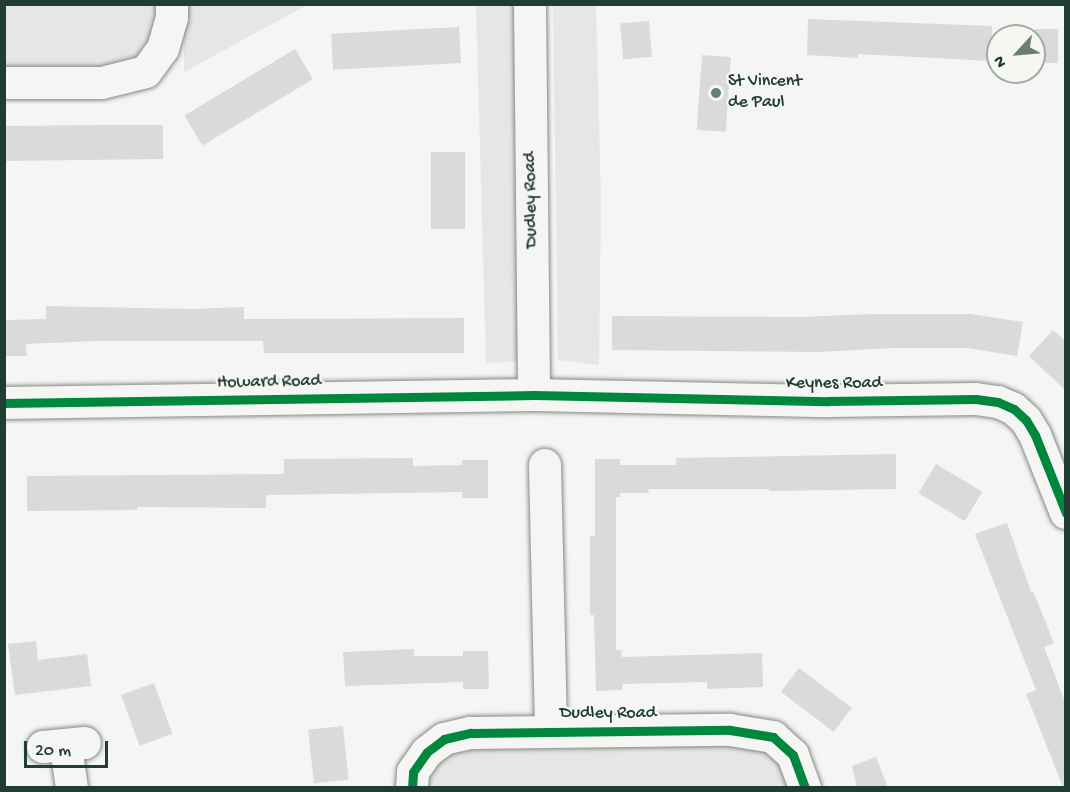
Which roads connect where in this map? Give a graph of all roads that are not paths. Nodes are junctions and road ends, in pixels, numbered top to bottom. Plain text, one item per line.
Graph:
1 (172, 4) edge
2 (530, 4) edge
3 (4, 83) edge
4 (534, 395) junction
5 (4, 403) edge
6 (545, 465) dead end
7 (1065, 513) edge
8 (551, 730) junction
9 (65, 746) dead end
10 (72, 788) edge
11 (412, 788) edge
12 (805, 788) edge

1 - 3 street
2 - 4 street, Dudley Road
4 - 5 street, Howard Road
4 - 7 street, Keynes Road
6 - 8 street, Dudley Road
8 - 11 street, Dudley Road
8 - 12 street, Dudley Road
9 - 10 street

